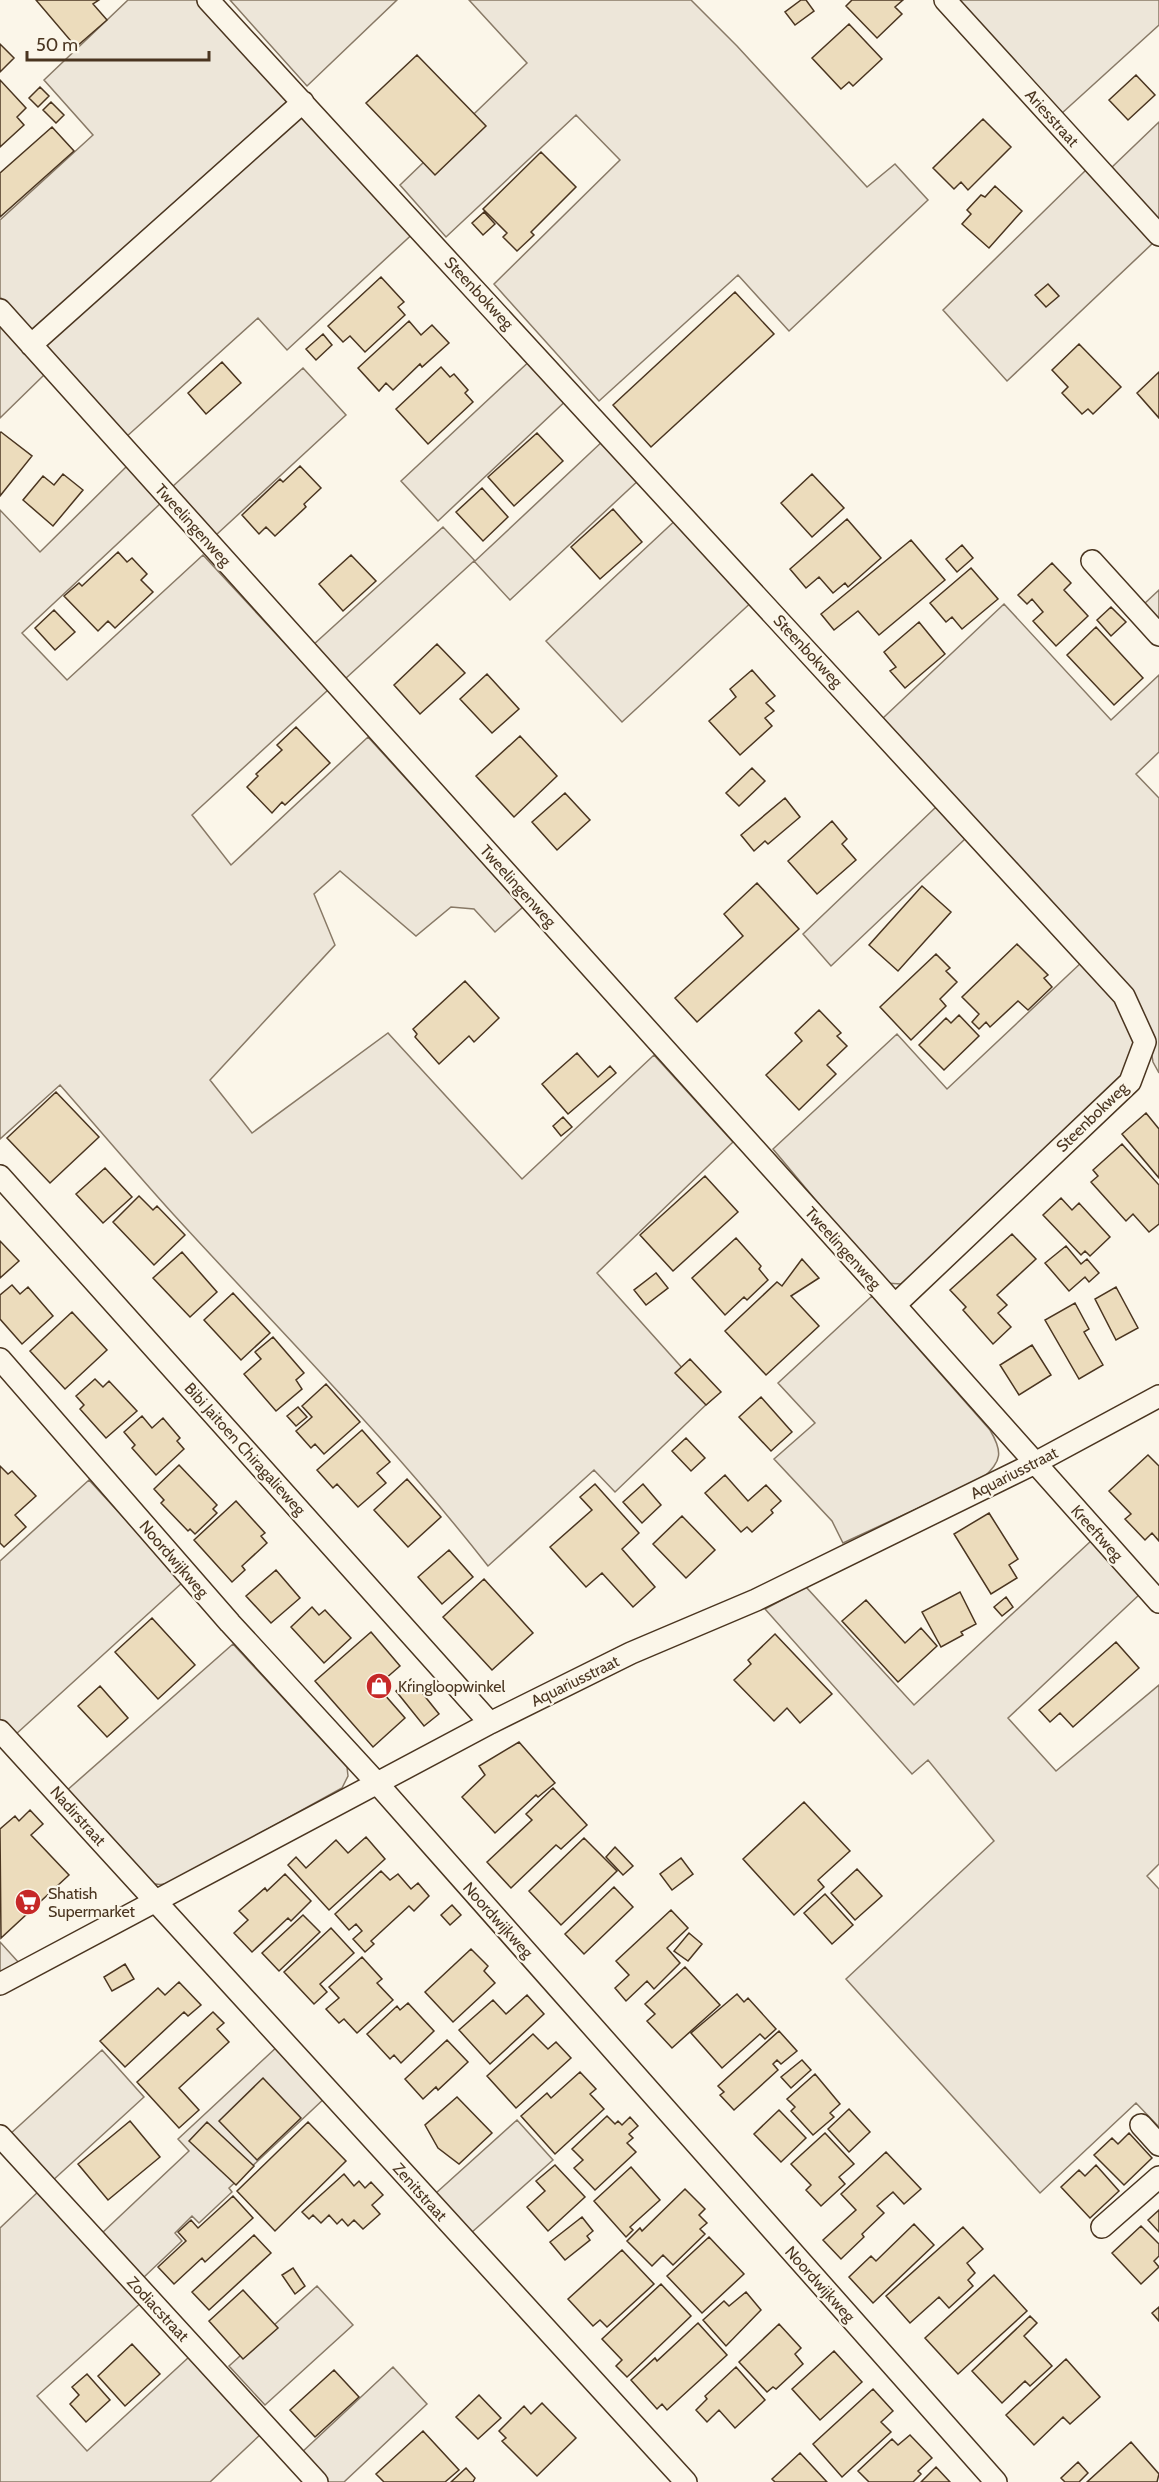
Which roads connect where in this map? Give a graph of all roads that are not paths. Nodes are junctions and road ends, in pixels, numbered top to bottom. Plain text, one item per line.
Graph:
1 (208, 0) edge
2 (945, 0) edge
3 (303, 102) junction
4 (1159, 235) edge
5 (0, 310) edge
6 (31, 345) junction
7 (1092, 561) dead end
8 (1159, 635) edge
9 (0, 1176) edge
10 (895, 1305) junction
11 (0, 1359) edge
12 (1159, 1395) edge
13 (1035, 1463) junction
14 (1159, 1602) edge
15 (490, 1723) junction
16 (0, 1731) edge
17 (376, 1782) junction
18 (155, 1901) junction
19 (0, 1984) edge
20 (1141, 2125) dead end
21 (0, 2136) edge
22 (1159, 2145) edge
23 (1159, 2177) edge
24 (1102, 2227) dead end
25 (317, 2482) edge
26 (686, 2482) edge
27 (996, 2482) edge

1 - 3 street, Steenbokweg
2 - 4 street, Ariesstraat
3 - 6 street
3 - 10 street, Steenbokweg
5 - 6 street, Tweelingenweg
6 - 10 street, Tweelingenweg
7 - 8 street
9 - 15 street, Bibi Jaitoen Chiragalieweg
10 - 13 street, Tweelingenweg
11 - 17 street, Noordwijkweg
12 - 13 street, Aquariusstraat
13 - 14 street, Kreeftweg
13 - 15 street, Aquariusstraat
15 - 17 street, Aquariusstraat
16 - 18 street, Nadirstraat
17 - 18 street, Aquariusstraat
17 - 27 street, Noordwijkweg
18 - 19 street, Aquariusstraat
18 - 26 street, Zenitstraat
20 - 22 street
21 - 25 street, Zodiacstraat
23 - 24 street

